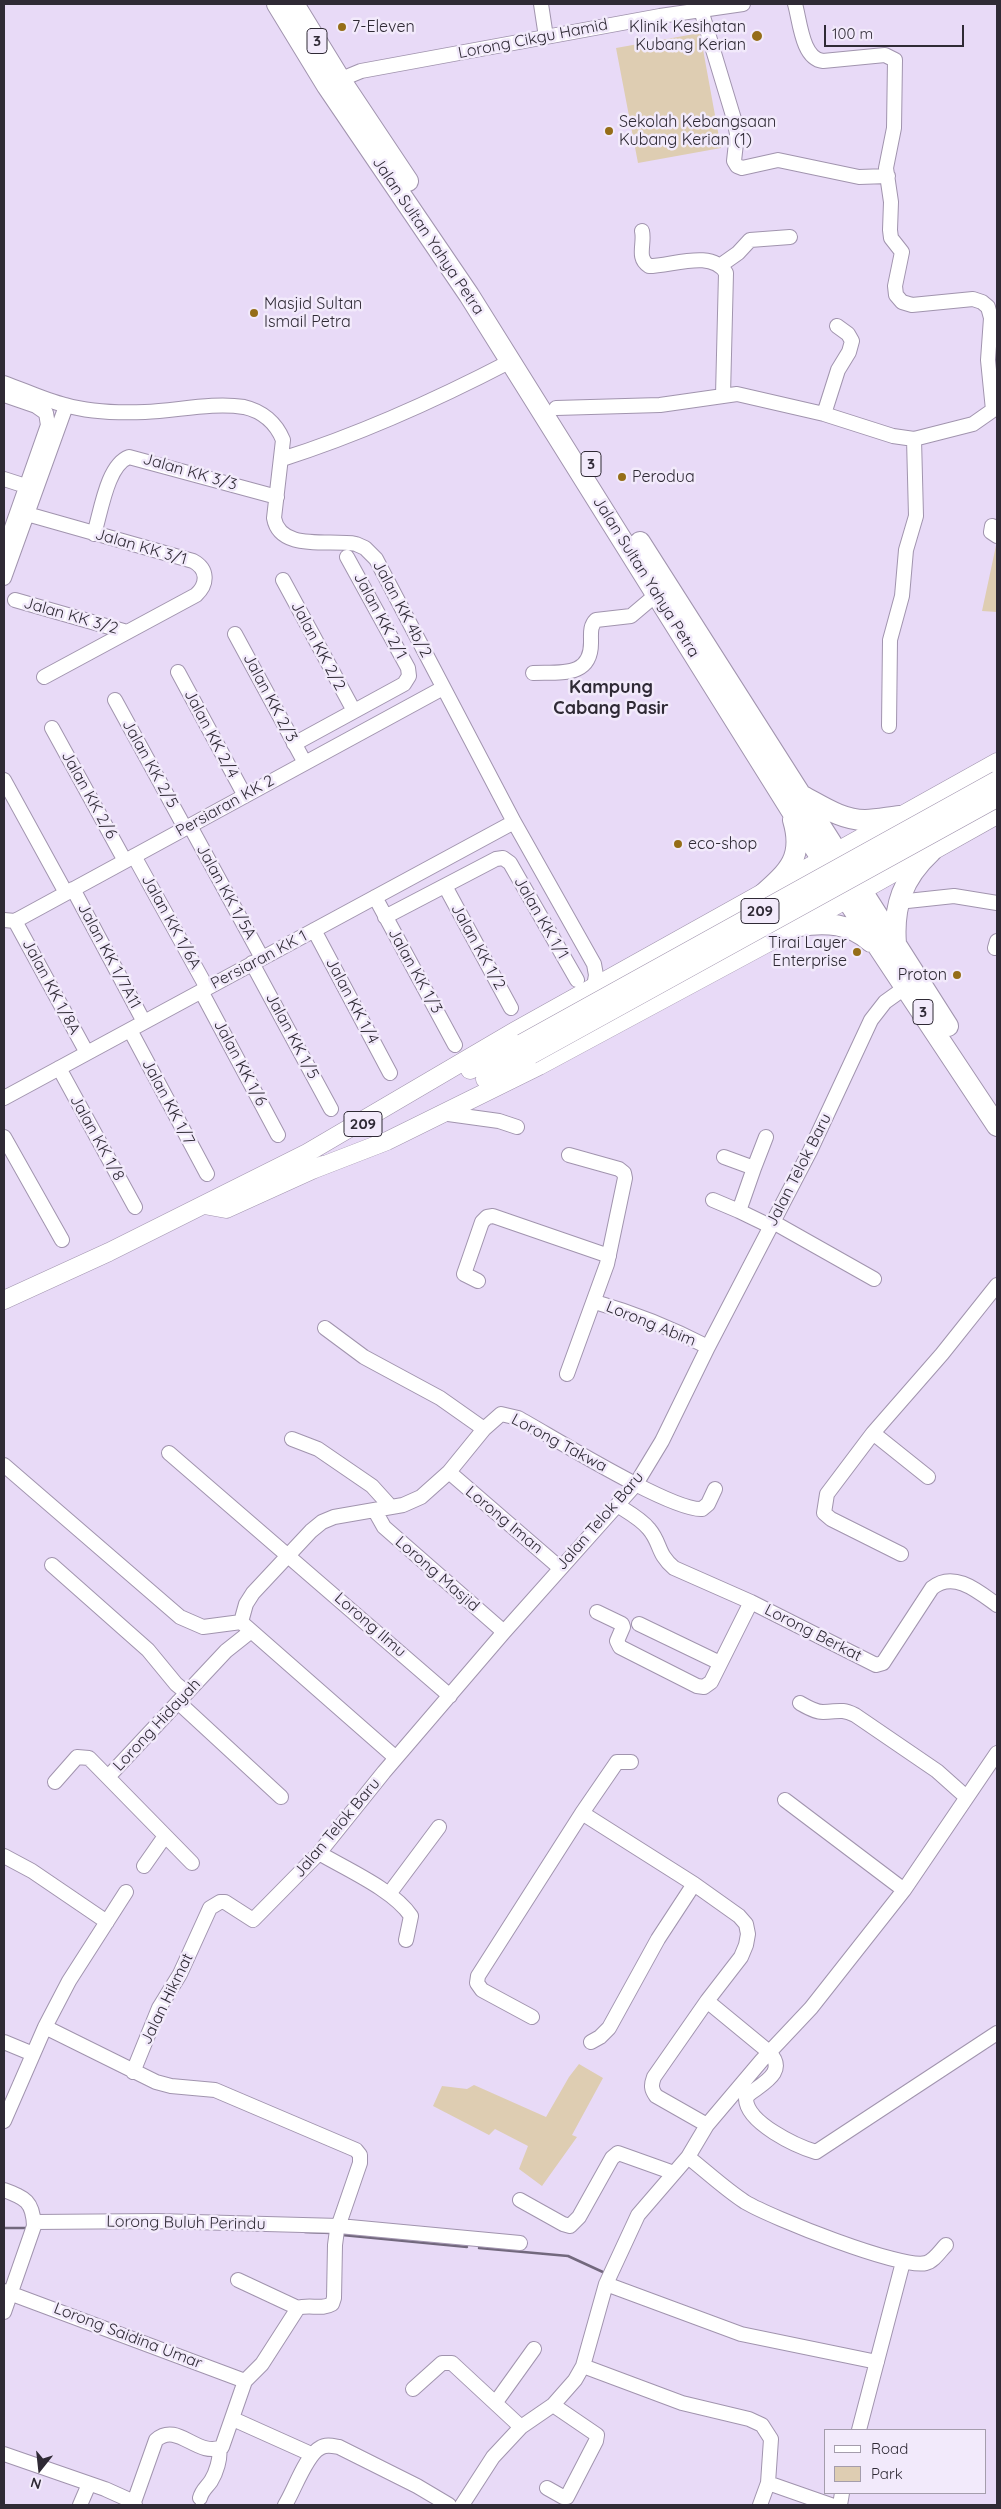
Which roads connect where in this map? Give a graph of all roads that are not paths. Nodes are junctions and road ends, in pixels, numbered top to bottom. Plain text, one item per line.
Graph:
1 (277, 4) edge
2 (294, 4) edge
3 (541, 4) edge
4 (743, 4) edge
5 (795, 4) edge
6 (701, 10) junction
7 (546, 37) junction
8 (334, 83) junction
9 (888, 176) junction
10 (642, 231) dead end
11 (790, 237) dead end
12 (721, 265) junction
13 (837, 326) dead end
14 (511, 361) junction
15 (4, 383) edge
16 (4, 395) edge
17 (723, 395) junction
18 (63, 405) junction
19 (556, 408) junction
20 (995, 409) edge
21 (46, 413) junction
22 (824, 414) junction
23 (914, 440) junction
24 (282, 459) junction
25 (4, 479) edge
26 (31, 488) junction
27 (277, 497) junction
28 (27, 514) junction
29 (12, 528) edge
30 (94, 534) junction
31 (4, 550) edge
32 (347, 557) dead end
33 (4, 578) edge
34 (282, 580) dead end
35 (391, 586) junction
36 (657, 594) junction
37 (370, 597) junction
38 (15, 600) dead end
39 (126, 632) junction
40 (234, 634) dead end
41 (178, 672) dead end
42 (533, 673) dead end
43 (44, 677) dead end
44 (443, 688) junction
45 (115, 700) dead end
46 (357, 710) junction
47 (889, 726) dead end
48 (371, 727) junction
49 (52, 728) dead end
50 (294, 744) junction
51 (997, 762) edge
52 (305, 763) junction
53 (4, 780) edge
54 (997, 780) edge
55 (245, 796) junction
56 (997, 798) edge
57 (795, 801) junction
58 (997, 815) edge
59 (892, 821) junction
60 (514, 822) junction
61 (187, 827) junction
62 (931, 852) junction
63 (830, 857) junction
64 (130, 858) junction
65 (903, 868) junction
66 (787, 881) junction
67 (445, 886) junction
68 (69, 891) junction
69 (763, 894) junction
70 (854, 896) junction
71 (374, 897) junction
72 (898, 902) junction
73 (997, 903) edge
74 (820, 914) junction
75 (385, 917) junction
76 (8, 921) edge
77 (799, 926) junction
78 (314, 930) junction
79 (889, 949) junction
80 (257, 961) junction
81 (594, 964) junction
82 (619, 974) junction
83 (577, 980) dead end
84 (594, 987) junction
85 (906, 987) junction
86 (204, 989) junction
87 (511, 1008) dead end
88 (144, 1022) junction
89 (130, 1030) junction
90 (455, 1045) dead end
91 (526, 1049) junction
92 (87, 1053) junction
93 (59, 1068) junction
94 (390, 1072) dead end
95 (4, 1098) edge
96 (997, 1103) edge
97 (331, 1109) dead end
98 (441, 1114) junction
99 (517, 1126) dead end
100 (997, 1126) edge
101 (278, 1135) dead end
102 (4, 1137) edge
103 (766, 1137) dead end
104 (569, 1155) dead end
105 (724, 1157) dead end
106 (307, 1163) junction
107 (754, 1168) junction
108 (207, 1174) dead end
109 (713, 1200) dead end
110 (135, 1207) dead end
111 (739, 1211) junction
112 (772, 1224) junction
113 (62, 1240) dead end
114 (609, 1256) junction
115 (874, 1279) dead end
116 (478, 1281) dead end
117 (997, 1285) edge
118 (4, 1300) edge
119 (595, 1302) junction
120 (325, 1328) dead end
121 (708, 1347) junction
122 (567, 1374) dead end
123 (484, 1429) junction
124 (873, 1433) junction
125 (292, 1439) dead end
126 (169, 1453) dead end
127 (4, 1464) edge
128 (449, 1472) junction
129 (928, 1477) dead end
130 (636, 1484) junction
131 (715, 1489) dead end
132 (617, 1505) junction
133 (391, 1508) junction
134 (375, 1511) junction
135 (901, 1554) dead end
136 (289, 1555) junction
137 (52, 1565) dead end
138 (560, 1568) junction
139 (751, 1602) junction
140 (997, 1604) edge
141 (597, 1612) dead end
142 (639, 1624) dead end
143 (245, 1627) junction
144 (504, 1632) junction
145 (720, 1663) junction
146 (450, 1696) junction
147 (182, 1698) junction
148 (800, 1703) dead end
149 (997, 1753) edge
150 (396, 1758) junction
151 (631, 1762) dead end
152 (108, 1777) junction
153 (55, 1782) dead end
154 (966, 1796) junction
155 (281, 1797) dead end
156 (785, 1800) dead end
157 (582, 1813) junction
158 (439, 1827) dead end
159 (165, 1836) junction
160 (319, 1853) junction
161 (4, 1856) edge
162 (192, 1863) dead end
163 (144, 1866) dead end
164 (694, 1884) junction
165 (904, 1890) junction
166 (126, 1892) dead end
167 (389, 1894) junction
168 (252, 1920) joint
169 (107, 1922) junction
170 (406, 1940) dead end
171 (707, 2001) junction
172 (532, 2017) dead end
173 (45, 2027) junction
174 (997, 2033) edge
175 (4, 2042) edge
176 (591, 2042) dead end
177 (769, 2052) junction
178 (33, 2054) junction
179 (133, 2072) junction
180 (4, 2121) edge
181 (707, 2126) junction
182 (688, 2157) junction
183 (674, 2173) junction
184 (4, 2190) edge
185 (520, 2200) dead end
186 (34, 2222) junction
187 (339, 2226) junction
188 (520, 2243) dead end
189 (946, 2245) dead end
190 (903, 2262) junction
191 (238, 2280) dead end
192 (606, 2284) junction
193 (7, 2292) edge
194 (298, 2308) junction
195 (4, 2312) edge
196 (534, 2349) dead end
197 (877, 2362) junction
198 (583, 2366) junction
199 (245, 2380) junction
200 (413, 2390) dead end
201 (496, 2402) junction
202 (553, 2405) junction
203 (233, 2419) junction
204 (521, 2427) junction
205 (859, 2429) edge
206 (219, 2449) junction
207 (4, 2454) edge
208 (312, 2454) junction
209 (768, 2483) junction
210 (89, 2484) junction
211 (547, 2488) dead end
212 (200, 2498) dead end
213 (134, 2503) edge
214 (80, 2505) edge
215 (285, 2505) edge
216 (449, 2505) edge
217 (462, 2505) edge
218 (760, 2505) edge
219 (831, 2505) edge

1 - 8 highway, Jalan Sultan Yahya Petra / 3
2 - 8 highway, Jalan Sultan Yahya Petra / 3
3 - 7 street
4 - 6 street, Lorong Cikgu Hamid
5 - 9 street
6 - 7 street, Lorong Cikgu Hamid
6 - 9 street
7 - 8 street, Lorong Cikgu Hamid
8 - 14 highway, Jalan Sultan Yahya Petra / 3
8 - 19 highway, Jalan Sultan Yahya Petra / 3
9 - 20 street
10 - 12 street
11 - 12 street
12 - 17 street
13 - 22 street
14 - 24 street
14 - 36 highway, Jalan Sultan Yahya Petra / 3
15 - 18 street, Jalan KK 4b/2
16 - 21 street
17 - 19 street
17 - 22 street
18 - 21 street
18 - 24 street, Jalan KK 4b/2
18 - 26 street
19 - 57 highway, Jalan Sultan Yahya Petra / 3
20 - 23 street
21 - 26 street
22 - 23 street
23 - 47 street
24 - 27 street, Jalan KK 4b/2
25 - 26 street
26 - 28 street
26 - 29 street
27 - 30 street, Jalan KK 3/3
27 - 35 street, Jalan KK 4b/2
28 - 29 street
28 - 30 street, Jalan KK 3/1
29 - 31 street
29 - 33 street
30 - 39 street, Jalan KK 3/1
32 - 37 street, Jalan KK 2/1
34 - 46 street, Jalan KK 2/2
35 - 37 street
35 - 44 street, Jalan KK 4b/2
36 - 42 street
36 - 57 highway, Jalan Sultan Yahya Petra / 3
37 - 46 street, Jalan KK 2/1
38 - 39 street, Jalan KK 3/2
39 - 43 street, Jalan KK 3/1
40 - 50 street, Jalan KK 2/3
41 - 55 street, Jalan KK 2/4
44 - 48 street, Persiaran KK 2
44 - 60 street, Jalan KK 4b/2
45 - 61 street, Jalan KK 2/5
46 - 48 street, Jalan KK 2/2
46 - 50 street
48 - 52 street, Persiaran KK 2
49 - 64 street, Jalan KK 2/6
50 - 52 street, Jalan KK 2/3
51 - 59 main road
52 - 55 street, Persiaran KK 2
53 - 68 street, Jalan KK 1/7A11
54 - 91 main road, 209, bridge
55 - 61 street, Persiaran KK 2
56 - 91 main road, 209, bridge
57 - 59 highway
57 - 63 highway, Jalan Sultan Yahya Petra / 3
57 - 69 highway
58 - 62 main road
59 - 63 main road
59 - 65 main road
60 - 71 street, Persiaran KK 1
60 - 81 street, Jalan KK 4b/2
61 - 64 street, Persiaran KK 2
61 - 80 street, Jalan KK 1/5A
62 - 65 main road
62 - 72 highway
63 - 66 main road
63 - 70 highway, Jalan Sultan Yahya Petra / 3
64 - 68 street, Persiaran KK 2
64 - 86 street, Jalan KK 1/6A
65 - 70 main road
66 - 69 main road
66 - 74 main road
67 - 75 street
67 - 83 street, Jalan KK 1/1
67 - 87 street, Jalan KK 1/2
68 - 76 street, Persiaran KK 2
68 - 88 street, Jalan KK 1/7A11
69 - 82 main road
70 - 74 main road
70 - 79 highway, Jalan Sultan Yahya Petra / 3
71 - 75 street, Jalan KK 1/3
71 - 78 street, Persiaran KK 1
72 - 73 street
72 - 79 highway
74 - 77 main road
75 - 90 street, Jalan KK 1/3
76 - 92 street, Jalan KK 1/8A
77 - 79 highway
77 - 98 main road
78 - 80 street, Persiaran KK 1
78 - 94 street, Jalan KK 1/4
79 - 85 highway, Jalan Sultan Yahya Petra / 3
79 - 96 highway, Jalan Sultan Yahya Petra / 3
80 - 86 street, Persiaran KK 1
80 - 97 street, Jalan KK 1/5
81 - 82 street
81 - 84 street, Jalan KK 4b/2
82 - 84 main road
84 - 106 main road
85 - 100 highway, Jalan Sultan Yahya Petra / 3
85 - 112 street, Jalan Telok Baru
86 - 88 street, Persiaran KK 1
86 - 101 street, Jalan KK 1/6
88 - 89 street, Persiaran KK 1
89 - 92 street, Persiaran KK 1
89 - 108 street, Jalan KK 1/7
91 - 106 main road, 209
92 - 93 street, Persiaran KK 1
93 - 95 street, Persiaran KK 1
93 - 110 street, Jalan KK 1/8
98 - 99 street
98 - 106 main road
102 - 113 street
103 - 107 street
104 - 114 street
105 - 107 street
106 - 118 main road, 209
107 - 111 street
109 - 111 street
111 - 112 street
112 - 115 street
112 - 121 street, Jalan Telok Baru
114 - 116 street
114 - 119 street
117 - 124 street
119 - 121 street, Lorong Abim
119 - 122 street
120 - 123 street
121 - 130 street, Jalan Telok Baru
123 - 128 street, Lorong Takwa
123 - 130 street, Lorong Takwa
124 - 129 street
124 - 135 street
125 - 133 street
126 - 136 street, Lorong Ilmu
127 - 143 street
128 - 133 street, Lorong Takwa
128 - 138 street, Lorong Iman
130 - 131 street, Lorong Takwa
130 - 132 street, Jalan Telok Baru
132 - 138 street, Jalan Telok Baru
132 - 139 street, Lorong Berkat
133 - 134 street, Lorong Takwa
134 - 136 street, Lorong Takwa
134 - 144 street, Lorong Masjid
136 - 143 street, Lorong Takwa
136 - 146 street, Lorong Ilmu
137 - 147 street
138 - 144 street, Jalan Telok Baru
139 - 140 street, Lorong Berkat
139 - 145 street
141 - 145 street
142 - 145 street
143 - 147 street, Lorong Hidayah
143 - 150 street
144 - 146 street, Jalan Telok Baru
146 - 150 street, Jalan Telok Baru
147 - 152 street, Lorong Hidayah
147 - 155 street
148 - 154 street
149 - 154 street
150 - 160 street, Jalan Telok Baru
151 - 157 street
152 - 153 street
152 - 159 street, Lorong Hidayah
154 - 165 street
156 - 165 street
157 - 164 street
157 - 172 street
158 - 167 street
159 - 162 street, Lorong Hidayah
159 - 163 street
160 - 167 street
160 - 168 street, Jalan Telok Baru
161 - 169 street
164 - 171 street
164 - 176 street
165 - 177 street
166 - 169 street
167 - 170 street
168 - 179 street, Jalan Hikmat
169 - 173 street
171 - 177 street
171 - 181 street
173 - 178 street
173 - 179 street
174 - 177 street
175 - 178 street
177 - 181 street
178 - 180 street
179 - 187 street
181 - 182 street
182 - 183 street
182 - 190 street
183 - 185 street
183 - 192 street
184 - 186 street
186 - 187 street, Lorong Buluh Perindu
186 - 193 street
187 - 188 street, Lorong Buluh Perindu
187 - 194 street
189 - 190 street
190 - 197 street
191 - 194 street
192 - 197 street
192 - 198 street
193 - 195 street
193 - 199 street, Lorong Saidina Umar
194 - 199 street
196 - 201 street
197 - 205 street
198 - 202 street
198 - 209 street
199 - 203 street
200 - 201 street
201 - 204 street
202 - 204 street
202 - 211 street
203 - 206 street
203 - 208 street
204 - 217 street
206 - 212 street
206 - 213 street
207 - 210 street
208 - 215 street
208 - 216 street
209 - 218 street
209 - 219 street
210 - 213 street
210 - 214 street

